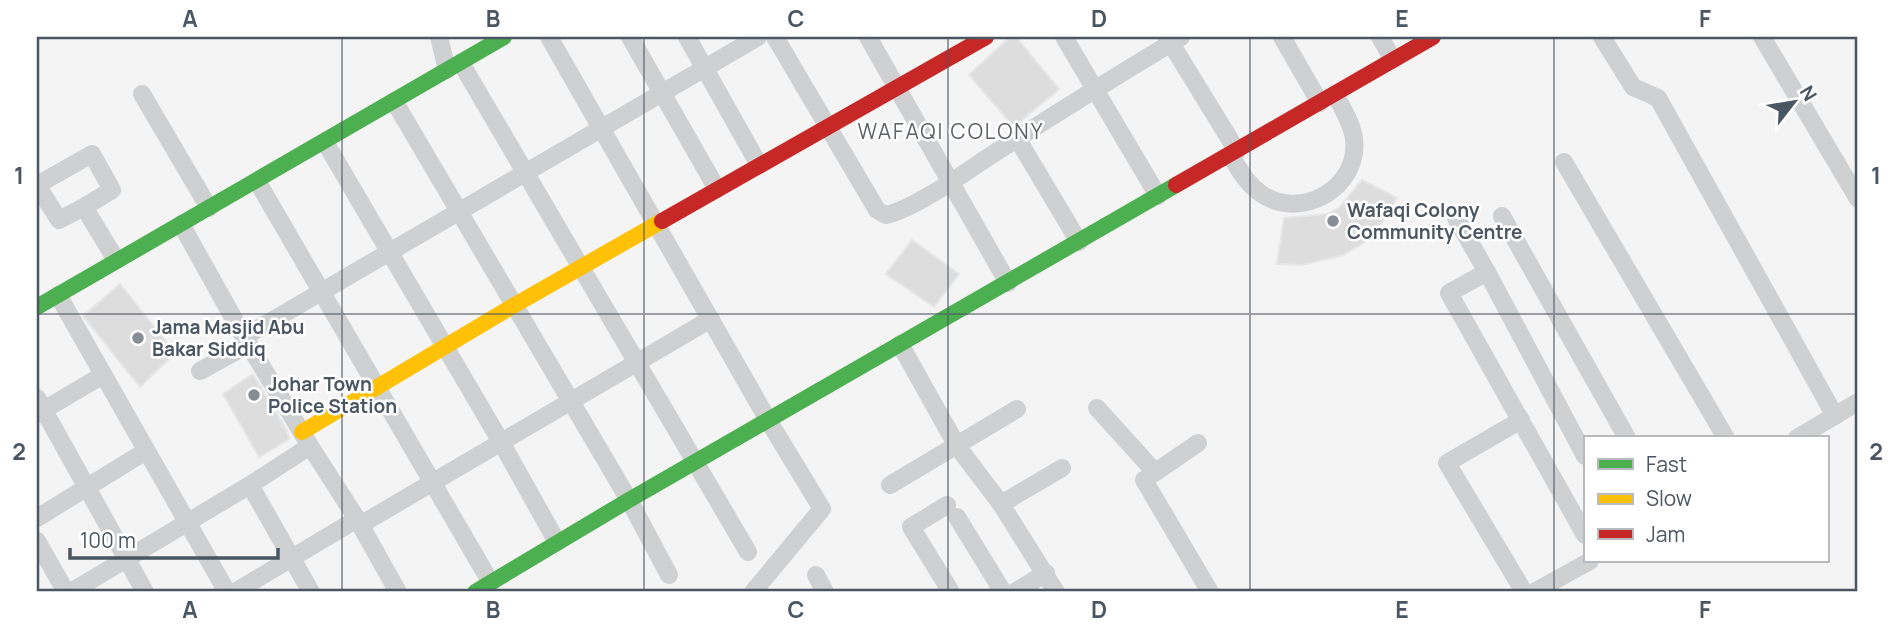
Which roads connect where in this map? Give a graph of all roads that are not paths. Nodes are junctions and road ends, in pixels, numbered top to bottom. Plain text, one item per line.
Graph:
1 (439, 37) edge
2 (504, 37) edge
3 (549, 37) edge
4 (630, 37) edge
5 (687, 37) edge
6 (758, 37) edge
7 (775, 37) edge
8 (868, 37) edge
9 (986, 37) edge
10 (1064, 37) edge
11 (1282, 37) edge
12 (1380, 37) edge
13 (1433, 37) edge
14 (1602, 37) edge
15 (1762, 37) edge
16 (1173, 39) edge
17 (961, 43) edge
18 (1393, 60) junction
19 (454, 67) junction
20 (704, 68) junction
21 (898, 87) junction
22 (1095, 89) junction
23 (661, 92) junction
24 (142, 94) dead end
25 (1327, 98) junction
26 (394, 101) junction
27 (827, 126) junction
28 (601, 127) junction
29 (1017, 138) junction
30 (325, 142) junction
31 (1234, 153) junction
32 (1564, 162) dead end
33 (759, 165) junction
34 (526, 172) junction
35 (257, 181) junction
36 (951, 181) junction
37 (718, 189) junction
38 (1157, 197) junction
39 (1858, 199) edge
40 (84, 207) dead end
41 (209, 208) junction
42 (458, 212) junction
43 (1502, 216) dead end
44 (1456, 218) dead end
45 (181, 224) junction
46 (656, 224) junction
47 (1079, 242) junction
48 (389, 252) junction
49 (116, 260) junction
50 (581, 267) junction
51 (1487, 272) junction
52 (1008, 283) junction
53 (321, 292) junction
54 (58, 295) junction
55 (513, 306) junction
56 (37, 307) edge
57 (711, 319) junction
58 (246, 340) junction
59 (900, 344) junction
60 (444, 346) junction
61 (637, 362) junction
62 (200, 371) dead end
63 (103, 375) junction
64 (376, 386) junction
65 (570, 401) junction
66 (1858, 402) edge
67 (39, 408) edge
68 (1097, 408) dead end
69 (1017, 409) dead end
70 (1835, 416) junction
71 (768, 420) junction
72 (1521, 420) junction
73 (1626, 436) edge
74 (1726, 436) edge
75 (1800, 436) edge
76 (306, 439) junction
77 (501, 442) junction
78 (1198, 443) dead end
79 (957, 446) junction
80 (146, 451) junction
81 (1584, 454) edge
82 (695, 463) junction
83 (1062, 468) dead end
84 (1155, 472) junction
85 (432, 482) junction
86 (250, 485) junction
87 (890, 485) dead end
88 (86, 487) junction
89 (629, 500) junction
90 (1001, 504) junction
91 (37, 518) edge
92 (358, 522) junction
93 (187, 523) junction
94 (1584, 533) edge
95 (37, 541) edge
96 (557, 542) junction
97 (748, 552) dead end
98 (292, 557) junction
99 (126, 559) junction
100 (1588, 562) edge
101 (1046, 573) junction
102 (669, 575) dead end
103 (816, 575) dead end
104 (483, 587) edge
105 (69, 592) edge
106 (145, 592) edge
107 (227, 592) edge
108 (235, 592) edge
109 (312, 592) edge
110 (396, 592) edge
111 (754, 592) edge
112 (825, 592) edge
113 (951, 592) edge
114 (1003, 592) edge
115 (1015, 592) edge
116 (1056, 592) edge
117 (1210, 592) edge
118 (1524, 592) edge
119 (1534, 592) edge

1 - 19 street
2 - 19 street
3 - 28 street
4 - 23 street
5 - 20 street
6 - 20 street
7 - 27 street
8 - 21 street
9 - 17 street
10 - 22 street
11 - 25 street
12 - 18 street
13 - 18 street
14 - 70 street
15 - 39 street
16 - 22 street
16 - 31 street
17 - 21 street
18 - 25 street
19 - 26 street
19 - 34 street
20 - 23 street
20 - 33 street
21 - 27 street
21 - 36 street
22 - 29 street
22 - 38 street
23 - 28 street
23 - 37 street
24 - 41 street
25 - 31 street
25 - 31 street
26 - 30 street
26 - 42 street
27 - 33 street
27 - 36 street
28 - 34 street
28 - 46 street
29 - 36 street
29 - 47 street
30 - 35 street
30 - 48 street
31 - 38 street
32 - 74 street
33 - 37 street
34 - 42 street
34 - 50 street
35 - 41 street
35 - 53 street
36 - 52 street
37 - 46 street
38 - 47 street
40 - 49 street
41 - 45 street
42 - 48 street
42 - 55 street
43 - 73 street
44 - 51 street
45 - 49 street
45 - 58 street
46 - 50 street
46 - 57 street
47 - 52 street
48 - 53 street
48 - 60 street
49 - 54 street
50 - 55 street
50 - 61 street
51 - 72 street
51 - 81 street
52 - 59 street
53 - 58 street
53 - 64 street
54 - 56 street
54 - 63 street
55 - 60 street
55 - 65 street
57 - 61 street
57 - 71 street
58 - 62 street
58 - 76 street
59 - 71 street
59 - 79 street
60 - 64 street
60 - 77 street
61 - 65 street
61 - 82 street
63 - 67 street
63 - 80 street
64 - 76 street
64 - 85 street
65 - 77 street
65 - 89 street
66 - 70 street
67 - 88 street
68 - 84 street
69 - 79 street
70 - 75 street
71 - 82 street
71 - 111 street
72 - 94 street
72 - 118 street
76 - 86 street
76 - 92 street
77 - 85 street
77 - 96 street
78 - 84 street
79 - 87 street
79 - 90 street
80 - 88 street
80 - 93 street
82 - 89 street
82 - 97 street
83 - 90 street
84 - 117 street
85 - 92 street
85 - 104 street
86 - 93 street
86 - 98 street
88 - 91 street
88 - 99 street
89 - 96 street
89 - 102 street
90 - 101 street
92 - 98 street
92 - 110 street
93 - 99 street
93 - 107 street
95 - 105 street
96 - 104 street
98 - 108 street
98 - 109 street
99 - 105 street
99 - 106 street
100 - 119 street
101 - 115 street
101 - 116 street
103 - 112 street
113 - 114 street

